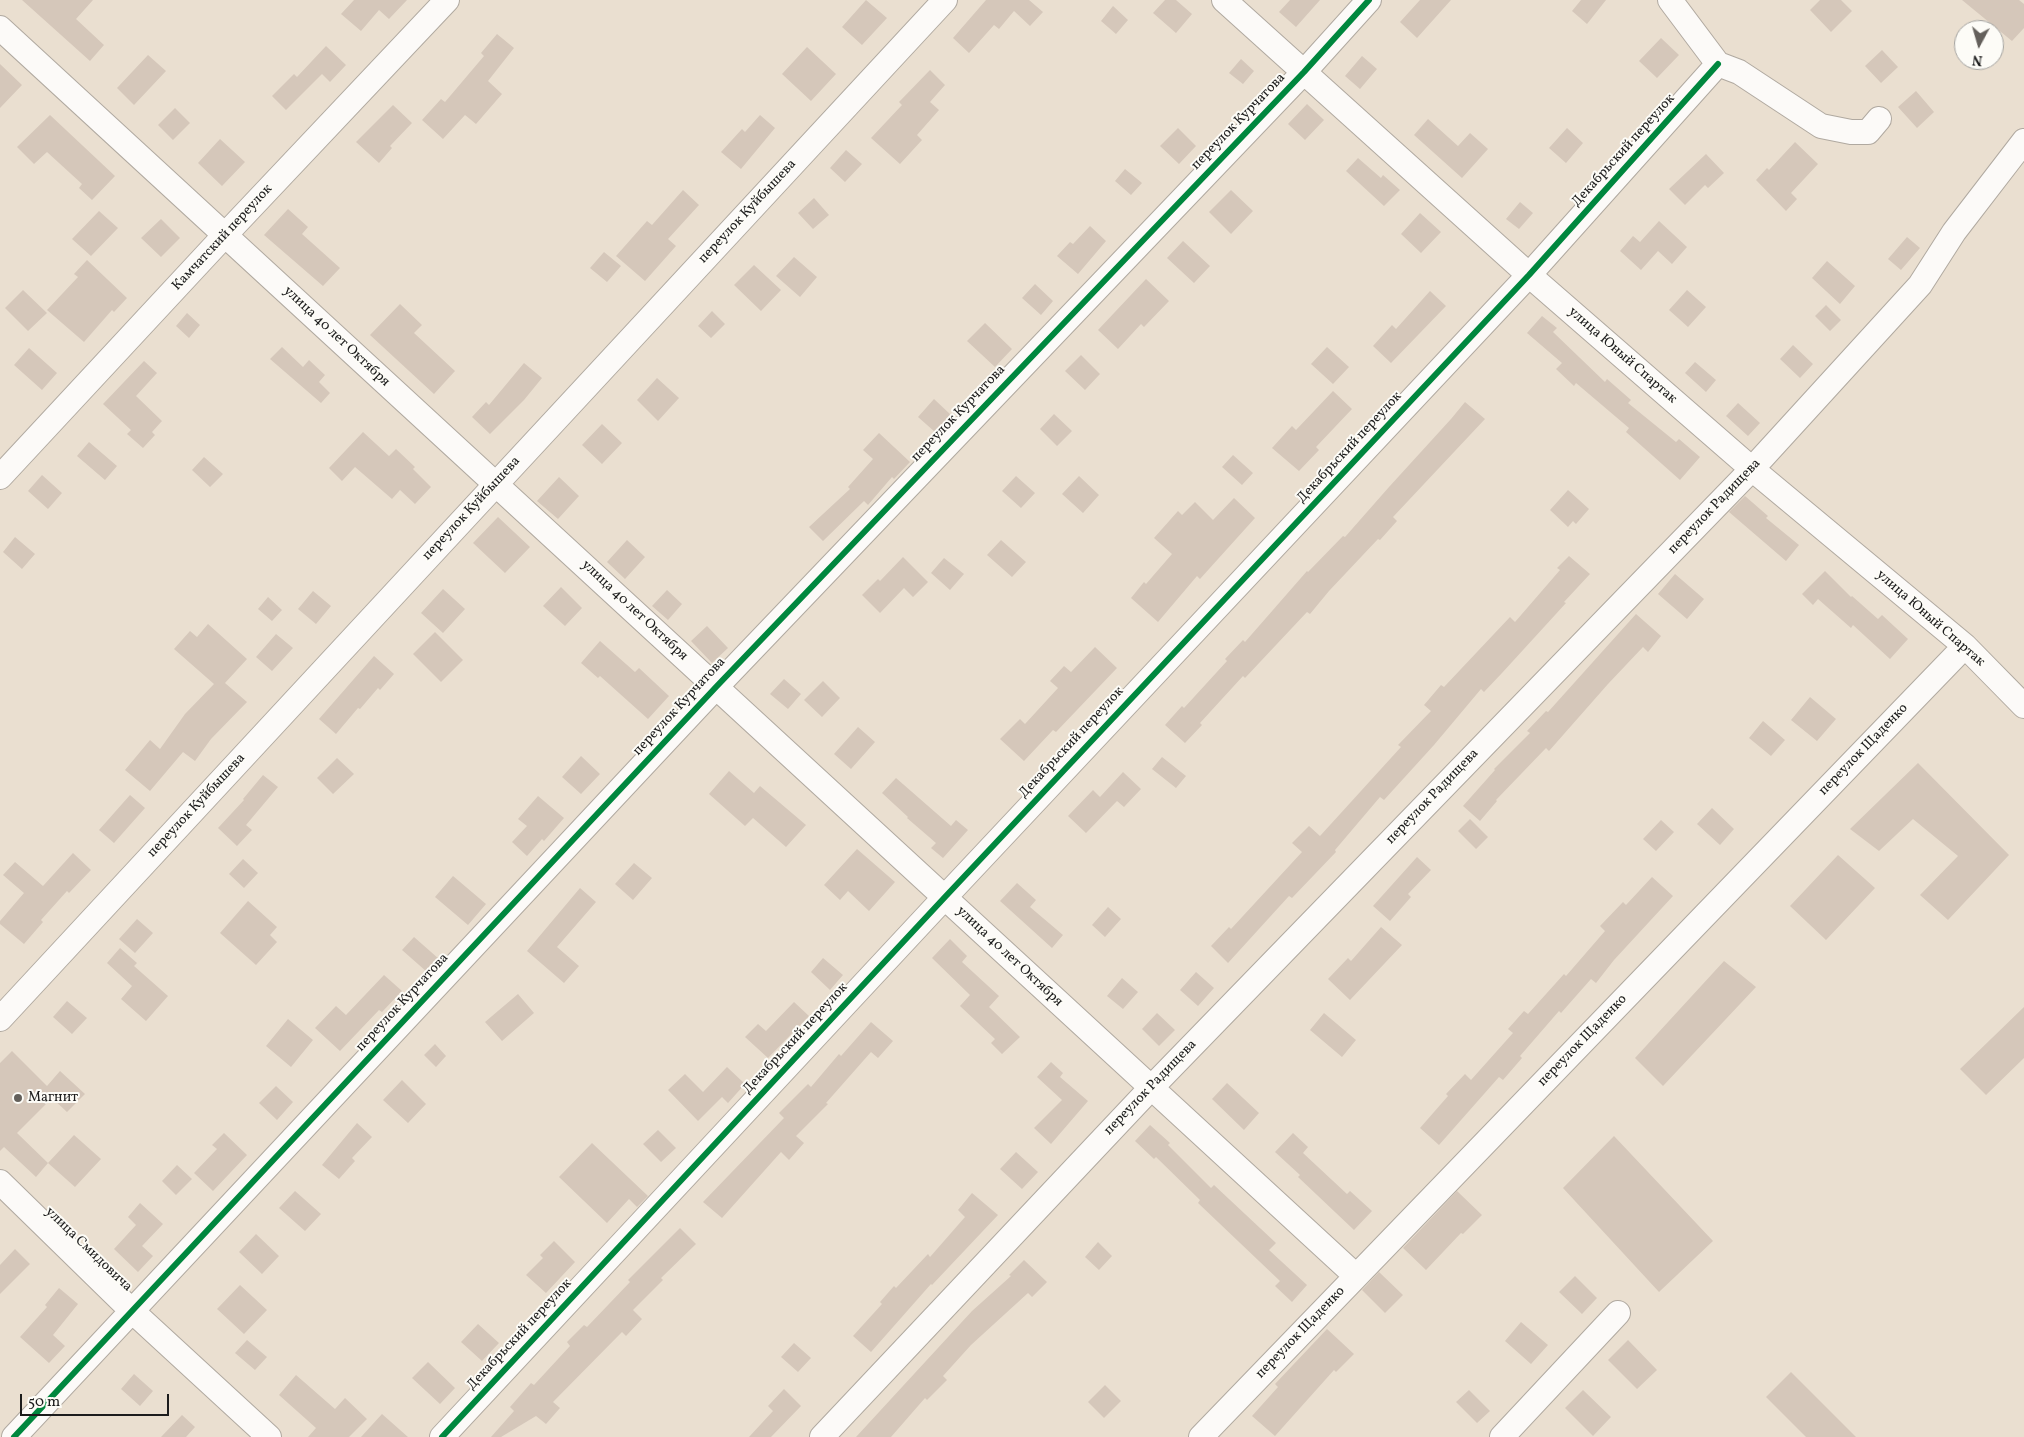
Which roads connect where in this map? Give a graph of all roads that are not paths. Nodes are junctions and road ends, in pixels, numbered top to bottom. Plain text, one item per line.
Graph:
1 (447, 0) edge
2 (945, 0) edge
3 (1224, 0) edge
4 (1369, 0) edge
5 (1670, 0) edge
6 (0, 28) edge
7 (1718, 64) junction
8 (1304, 72) junction
9 (1879, 120) dead end
10 (2024, 141) edge
11 (225, 235) junction
12 (1529, 275) junction
13 (1752, 468) junction
14 (0, 477) edge
15 (495, 484) junction
16 (1965, 646) junction
17 (716, 687) junction
18 (2024, 706) edge
19 (945, 898) junction
20 (0, 1019) edge
21 (1151, 1088) junction
22 (0, 1182) edge
23 (1356, 1276) junction
24 (132, 1311) junction
25 (1618, 1313) dead end
26 (14, 1437) edge
27 (269, 1437) edge
28 (442, 1437) edge
29 (822, 1437) edge
30 (1201, 1437) edge
31 (1502, 1437) edge

1 - 11 street, Камчатский переулок
2 - 15 street, переулок Куйбышева
3 - 8 street, улица Юный Спартак
4 - 8 street, переулок Курчатова
5 - 7 street
6 - 11 street, улица 40 лет Октября
7 - 9 street
7 - 12 street, Декабрьский переулок
8 - 12 street, улица Юный Спартак
8 - 17 street, переулок Курчатова
10 - 13 street, переулок Радищева
11 - 14 street, Камчатский переулок
11 - 15 street, улица 40 лет Октября
12 - 13 street, улица Юный Спартак
12 - 19 street, Декабрьский переулок
13 - 16 street, улица Юный Спартак
13 - 21 street, переулок Радищева
15 - 17 street, улица 40 лет Октября
15 - 20 street, переулок Куйбышева
16 - 18 street, улица Юный Спартак
16 - 23 street, переулок Щаденко
17 - 19 street, улица 40 лет Октября
17 - 24 street, переулок Курчатова
19 - 21 street, улица 40 лет Октября
19 - 28 street, Декабрьский переулок
21 - 23 street, улица 40 лет Октября
21 - 29 street, переулок Радищева
22 - 24 street, улица Смидовича
23 - 30 street, переулок Щаденко
24 - 26 street, переулок Курчатова
24 - 27 street, улица Смидовича
25 - 31 street

